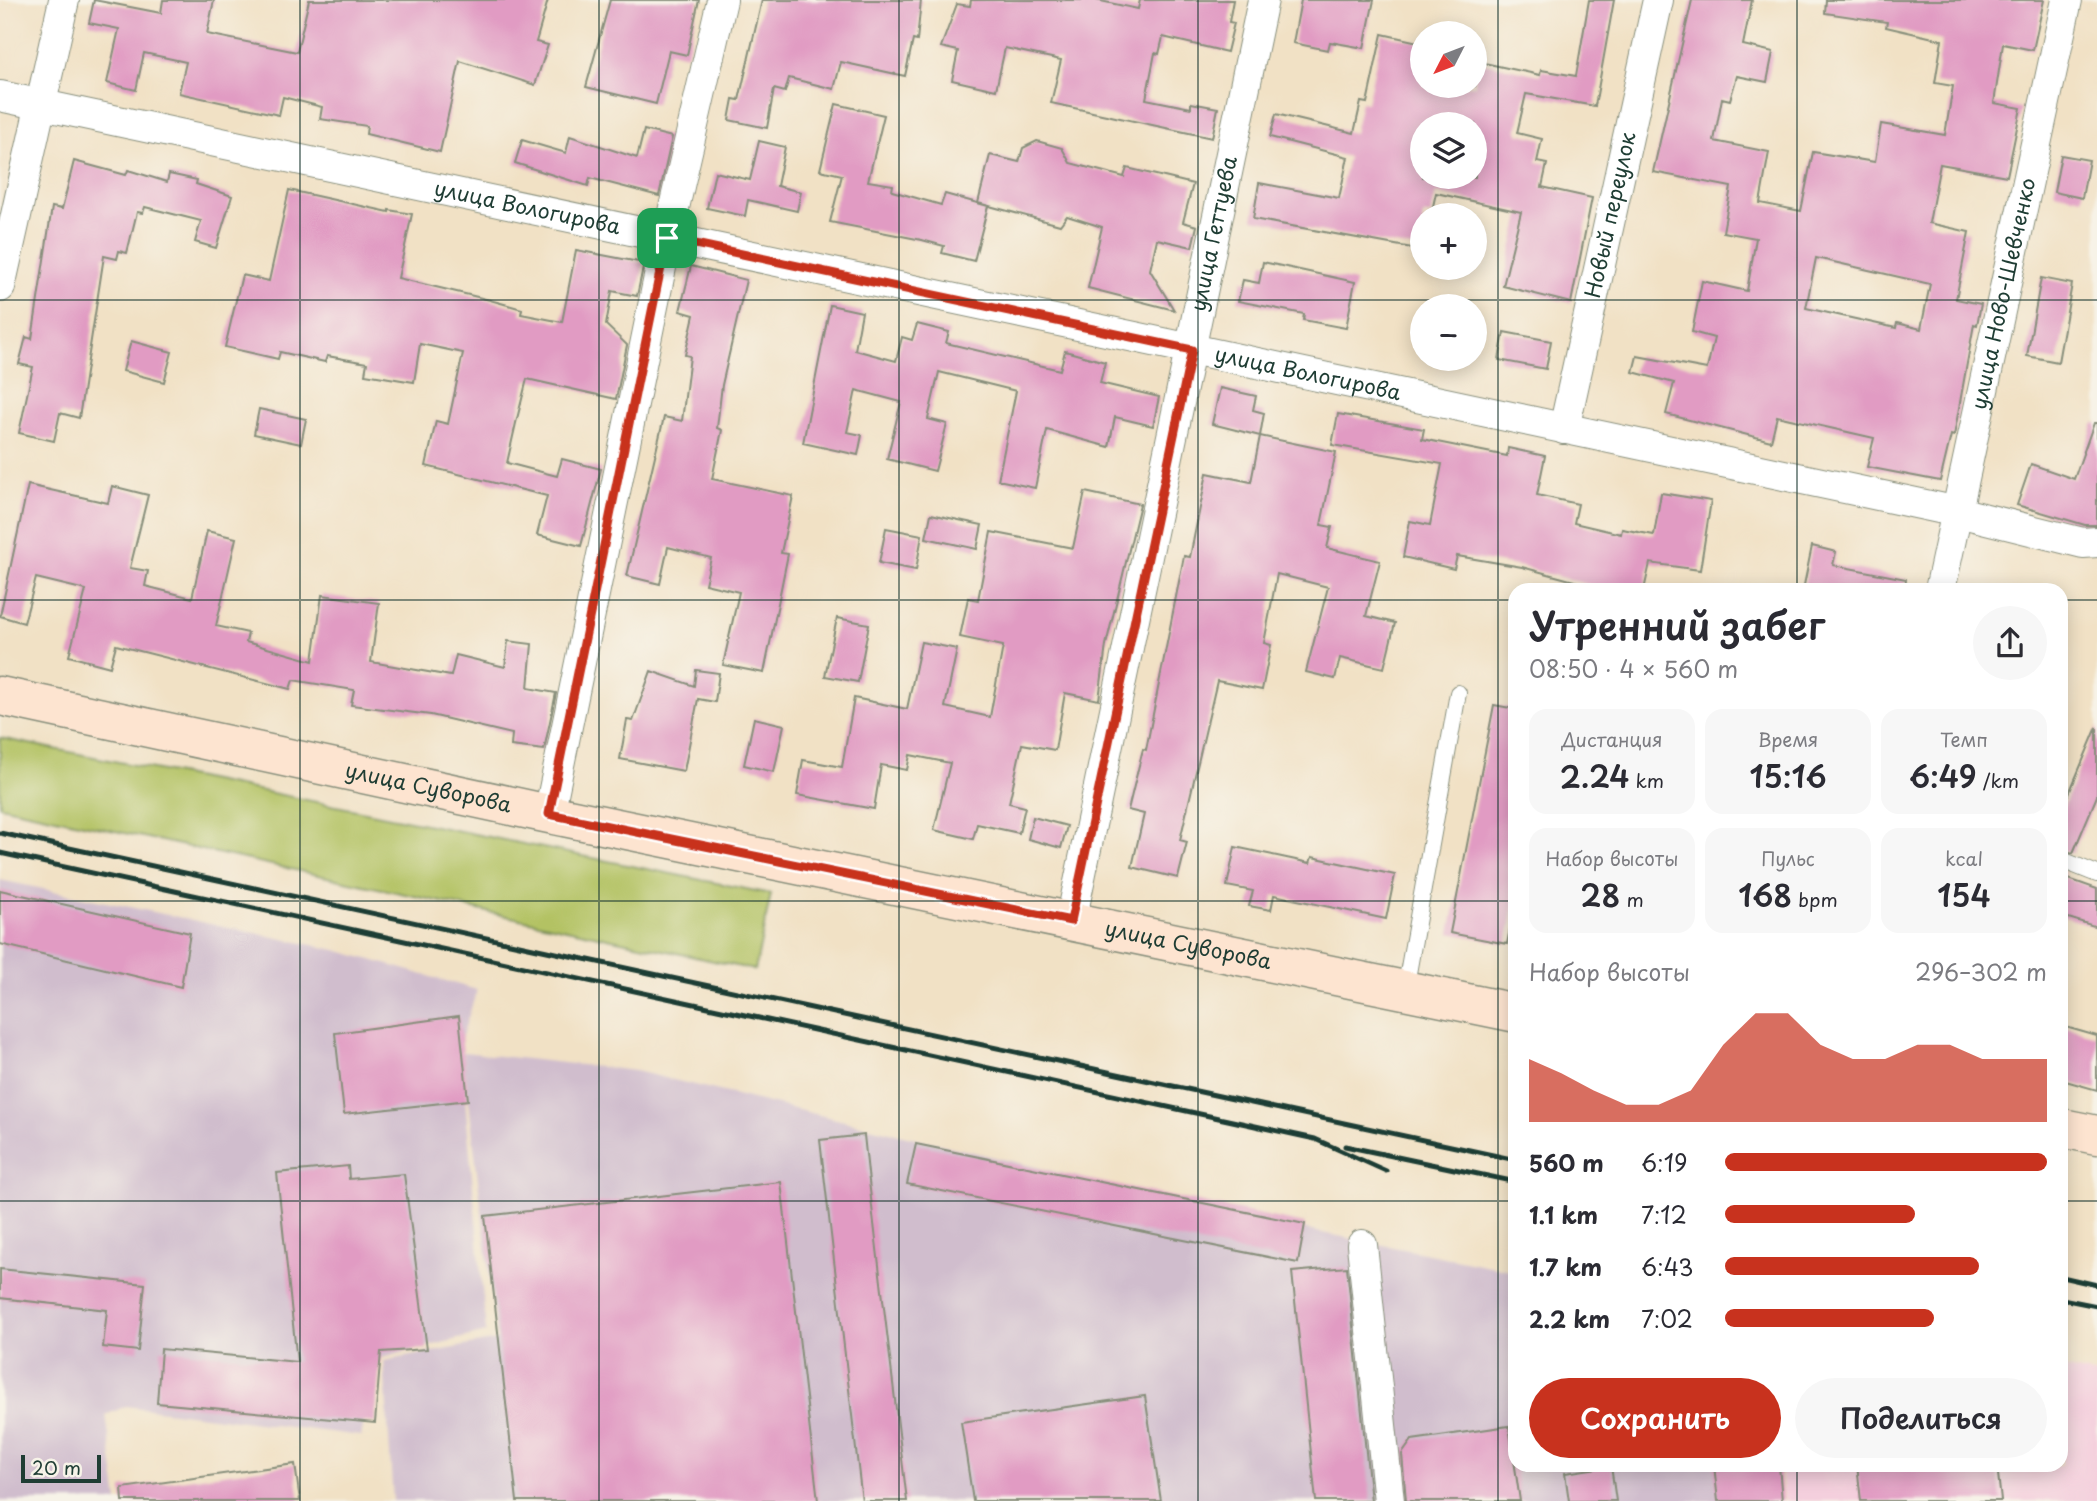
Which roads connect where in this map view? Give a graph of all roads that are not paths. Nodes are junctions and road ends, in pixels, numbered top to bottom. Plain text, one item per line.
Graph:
1 (64, 0) edge
2 (722, 0) edge
3 (1263, 0) edge
4 (1658, 0) edge
5 (2067, 0) edge
6 (0, 96) edge
7 (41, 104) junction
8 (667, 238) junction
9 (0, 287) edge
10 (1192, 350) junction
11 (1564, 429) junction
12 (1958, 512) junction
13 (2097, 542) edge
14 (1942, 583) edge
15 (1458, 693) dead end
16 (0, 696) edge
17 (549, 814) junction
18 (2068, 862) edge
19 (2097, 874) edge
20 (1071, 921) junction
21 (1405, 990) junction
22 (1508, 1011) edge
23 (2068, 1129) edge
24 (2097, 1135) edge
25 (1362, 1245) dead end
26 (1389, 1501) edge

1 - 7 street
2 - 8 street
3 - 10 street, улица Геттуева
4 - 11 street, Новый переулок
5 - 12 street, улица Ново-Шевченко
6 - 7 street, улица Вологирова
7 - 8 street, улица Вологирова
7 - 9 street
8 - 10 street, улица Вологирова
8 - 17 street
10 - 11 street, улица Вологирова
10 - 20 street, улица Геттуева
11 - 12 street, улица Вологирова
12 - 13 street, улица Вологирова
12 - 14 street, улица Ново-Шевченко
15 - 21 lane
16 - 17 street, улица Суворова
17 - 20 street, улица Суворова
18 - 19 lane
20 - 21 street, улица Суворова
21 - 22 street, улица Суворова
23 - 24 street
25 - 26 street

